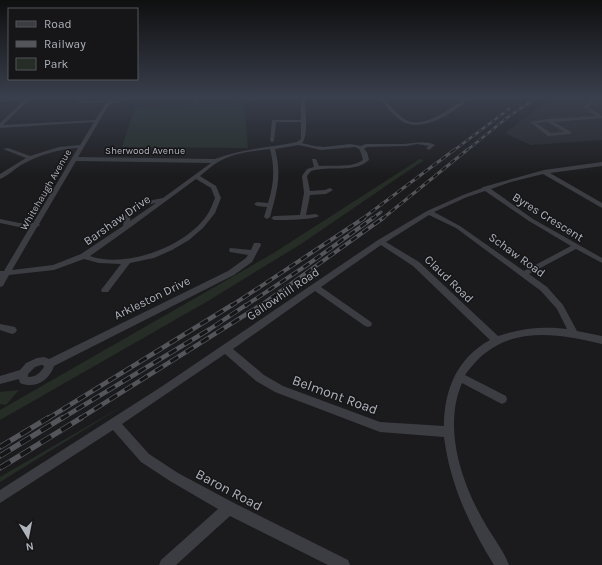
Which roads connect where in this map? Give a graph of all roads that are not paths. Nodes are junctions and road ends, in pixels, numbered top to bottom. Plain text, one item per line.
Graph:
1 (31, 124) edge
2 (94, 124) edge
3 (274, 124) edge
4 (304, 124) edge
5 (535, 124) edge
6 (555, 124) edge
7 (0, 126) edge
8 (299, 143) junction
9 (272, 144) junction
10 (391, 145) junction
11 (81, 146) junction
12 (362, 148) junction
13 (429, 148) dead end
14 (6, 149) dead end
15 (394, 152) dead end
16 (30, 158) junction
17 (74, 159) junction
18 (314, 160) dead end
19 (216, 161) junction
20 (601, 165) edge
21 (317, 168) junction
22 (544, 172) junction
23 (196, 176) junction
24 (0, 177) edge
25 (484, 188) junction
26 (330, 190) dead end
27 (307, 193) junction
28 (166, 199) junction
29 (257, 204) dead end
30 (270, 205) junction
31 (602, 206) edge
32 (430, 212) junction
33 (316, 216) dead end
34 (303, 217) junction
35 (0, 221) edge
36 (36, 225) junction
37 (126, 228) junction
38 (381, 242) junction
39 (575, 247) junction
40 (233, 250) dead end
41 (84, 256) junction
42 (602, 261) edge
43 (127, 262) junction
44 (3, 274) edge
45 (524, 274) junction
46 (0, 284) edge
47 (315, 287) junction
48 (105, 290) dead end
49 (368, 324) dead end
50 (0, 327) edge
51 (12, 330) dead end
52 (574, 333) junction
53 (496, 340) junction
54 (602, 340) edge
55 (225, 348) junction
56 (49, 364) junction
57 (23, 374) junction
58 (459, 377) junction
59 (0, 380) edge
60 (502, 400) dead end
61 (114, 423) junction
62 (449, 432) junction
63 (0, 497) edge
64 (229, 508) junction
65 (166, 565) edge
66 (342, 565) edge
67 (502, 565) edge

1 - 7 street
2 - 11 street, Whitehaugh Avenue
3 - 9 street
4 - 8 street
5 - 6 street
8 - 9 street, Barshaw Drive
8 - 12 street
9 - 19 street, Barshaw Drive
9 - 30 street
10 - 12 street
10 - 13 street
10 - 15 street
11 - 16 street
11 - 17 street, Whitehaugh Avenue
12 - 21 street
14 - 16 street
16 - 24 street
17 - 19 street, Sherwood Avenue
17 - 36 street, Whitehaugh Avenue
18 - 21 street
19 - 23 street, Barshaw Drive
20 - 22 street, Gallowhill Road
21 - 27 street
22 - 25 street, Gallowhill Road
22 - 31 street
23 - 28 street, Barshaw Drive
23 - 43 street
25 - 32 street, Gallowhill Road
25 - 39 street, Byres Crescent
26 - 27 street
27 - 34 street
28 - 37 street, Barshaw Drive
28 - 37 street
29 - 30 street
30 - 34 street
32 - 38 street, Gallowhill Road
32 - 45 street, Schaw Road
33 - 34 street
35 - 36 street
36 - 44 street, Whitehaugh Avenue
37 - 41 street, Barshaw Drive
38 - 47 street, Gallowhill Road
38 - 53 street, Claud Road
39 - 42 street, Byres Crescent
39 - 45 street
40 - 56 street, Arkleston Drive
41 - 43 street
41 - 44 street, Barshaw Drive
43 - 48 street
44 - 46 street, Whitehaugh Avenue
45 - 52 street, Schaw Road
47 - 49 street
47 - 55 street, Gallowhill Road
50 - 51 street
52 - 53 street
52 - 54 street
53 - 58 street
55 - 61 street, Gallowhill Road
55 - 62 street, Belmont Road
56 - 57 street
56 - 57 street
57 - 59 street
58 - 60 street
58 - 62 street
61 - 63 street, Gallowhill Road
61 - 64 street, Baron Road
62 - 67 street
64 - 65 street
64 - 66 street, Baron Road

